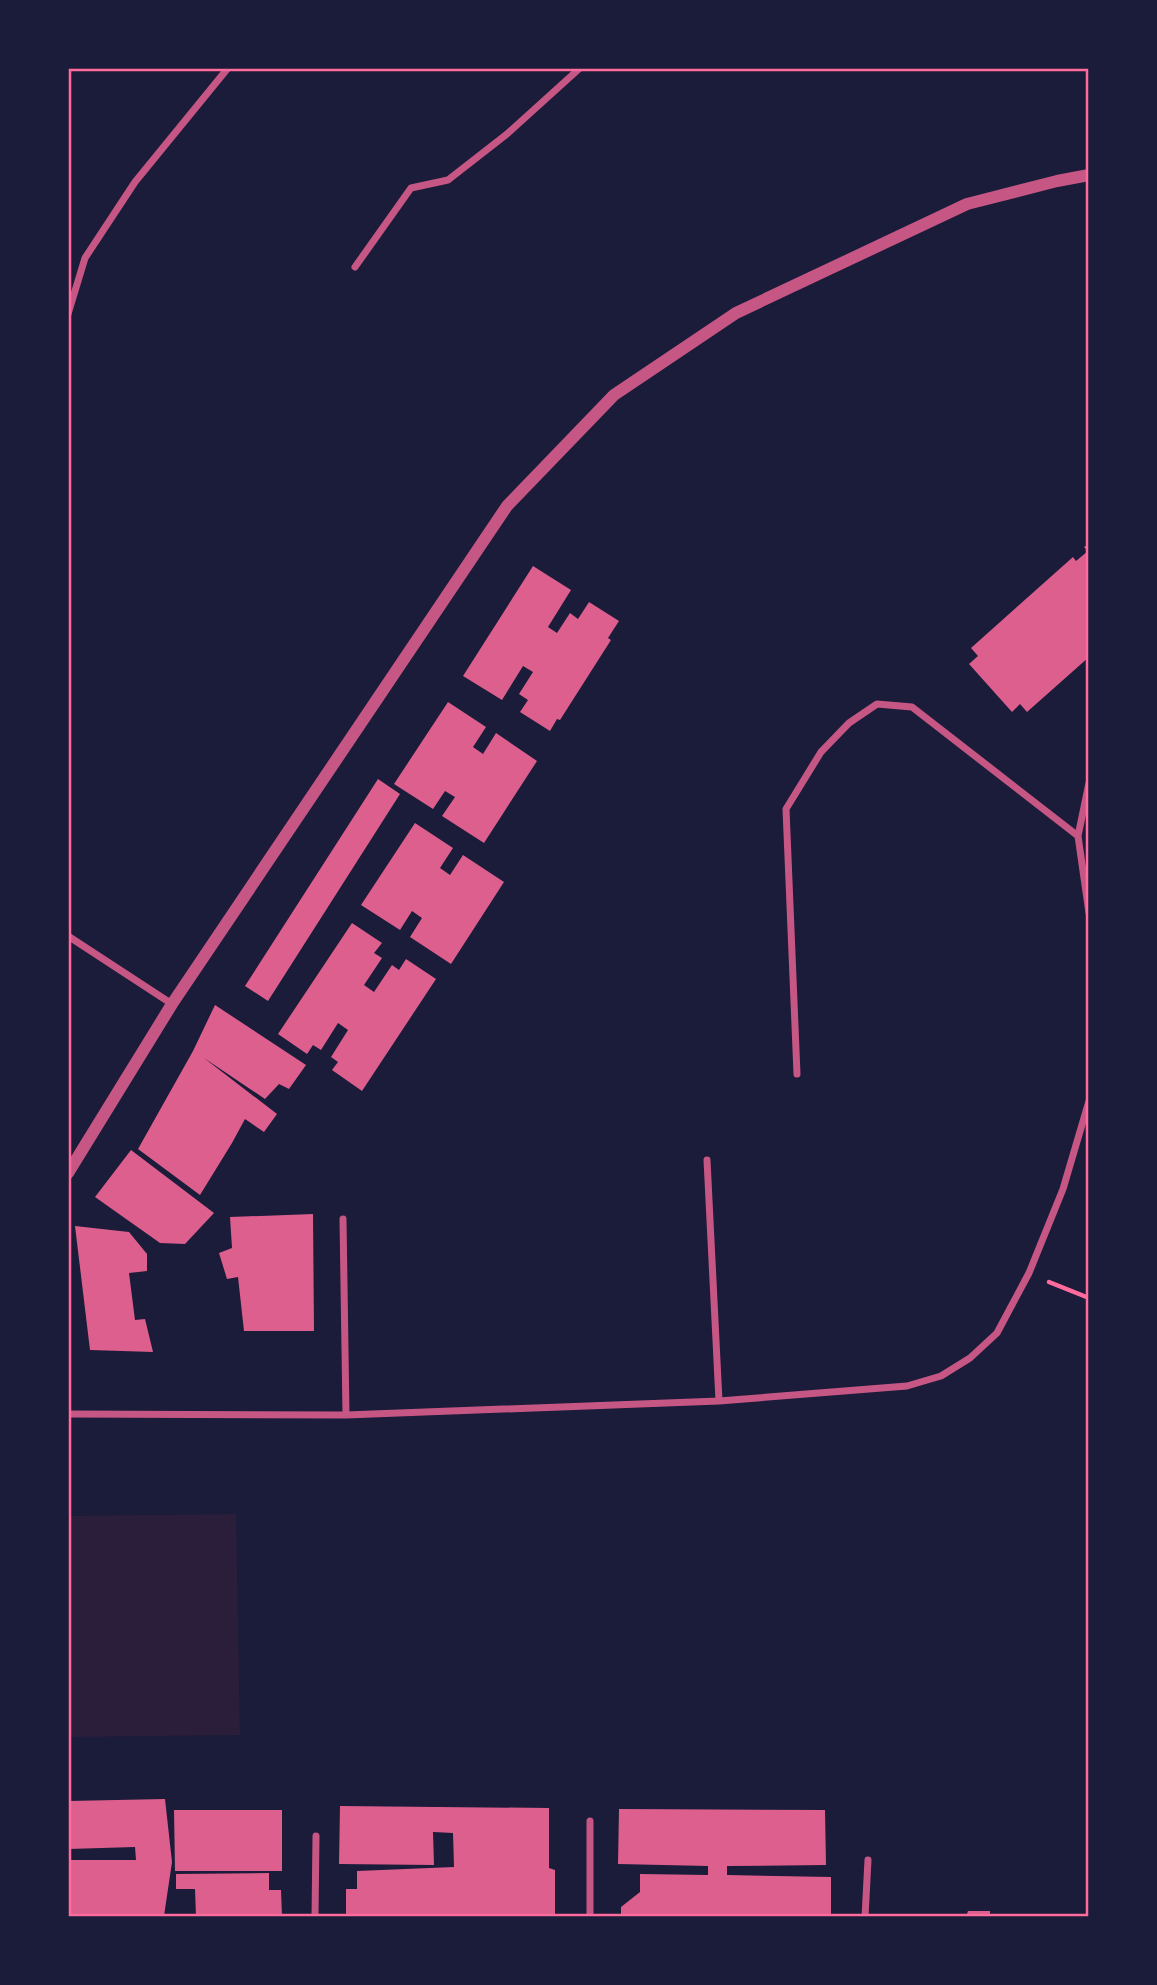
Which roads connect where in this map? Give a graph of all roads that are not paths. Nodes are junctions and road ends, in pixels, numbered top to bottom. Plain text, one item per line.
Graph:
1 (228, 68) edge
2 (580, 68) edge
3 (1089, 175) edge
4 (355, 267) dead end
5 (68, 314) edge
6 (1089, 783) edge
7 (1078, 836) junction
8 (1089, 913) edge
9 (68, 936) edge
10 (172, 1004) junction
11 (797, 1074) dead end
12 (1089, 1101) edge
13 (707, 1160) dead end
14 (68, 1173) edge
15 (344, 1219) dead end
16 (719, 1401) junction
17 (68, 1414) edge
18 (346, 1415) junction
19 (590, 1821) dead end
20 (316, 1836) dead end
21 (868, 1860) dead end
22 (315, 1917) edge
23 (590, 1917) edge
24 (865, 1917) edge

1 - 5 street
2 - 4 street
3 - 10 street
6 - 7 street
7 - 8 street
7 - 11 street
9 - 10 street
10 - 14 street
12 - 16 street
13 - 16 street
15 - 18 street
16 - 18 street
17 - 18 street
19 - 23 street
20 - 22 street
21 - 24 street

